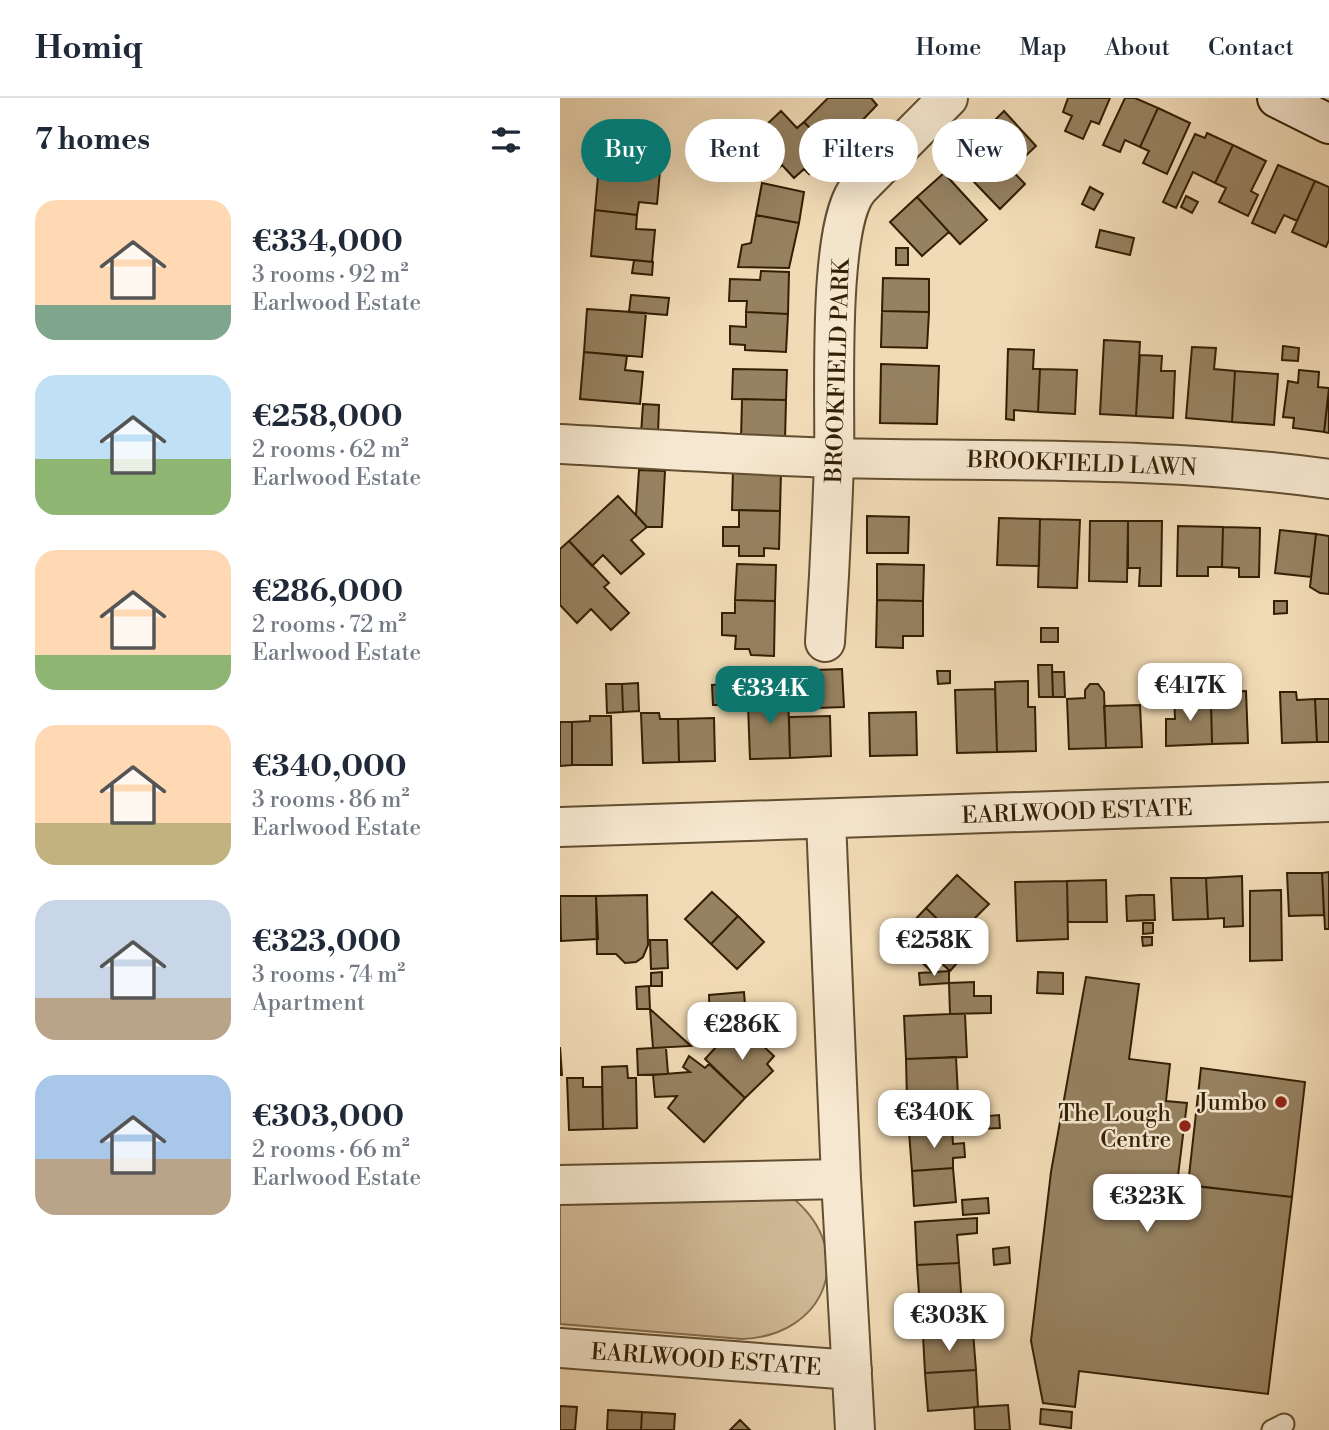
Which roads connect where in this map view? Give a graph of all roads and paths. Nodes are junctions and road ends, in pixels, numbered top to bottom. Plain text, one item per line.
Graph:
1 (948, 98) edge
2 (1277, 98) edge
3 (1329, 124) edge
4 (560, 444) edge
5 (834, 458) junction
6 (1329, 479) edge
7 (825, 642) dead end
8 (1329, 802) edge
9 (826, 820) junction
10 (560, 827) edge
11 (841, 1179) junction
12 (560, 1185) edge
13 (560, 1348) edge
14 (852, 1370) junction
15 (856, 1430) edge

1 - 5 street, BROOKFIELD PARK
2 - 3 street
4 - 5 street, BROOKFIELD LAWN
5 - 6 street, BROOKFIELD LAWN
5 - 7 street, BROOKFIELD PARK
8 - 9 street, EARLWOOD ESTATE
9 - 10 street, EARLWOOD ESTATE
9 - 11 street, EARLWOOD ESTATE
11 - 12 street
11 - 14 street, EARLWOOD ESTATE
13 - 14 street, EARLWOOD ESTATE
14 - 15 street, EARLWOOD ESTATE

